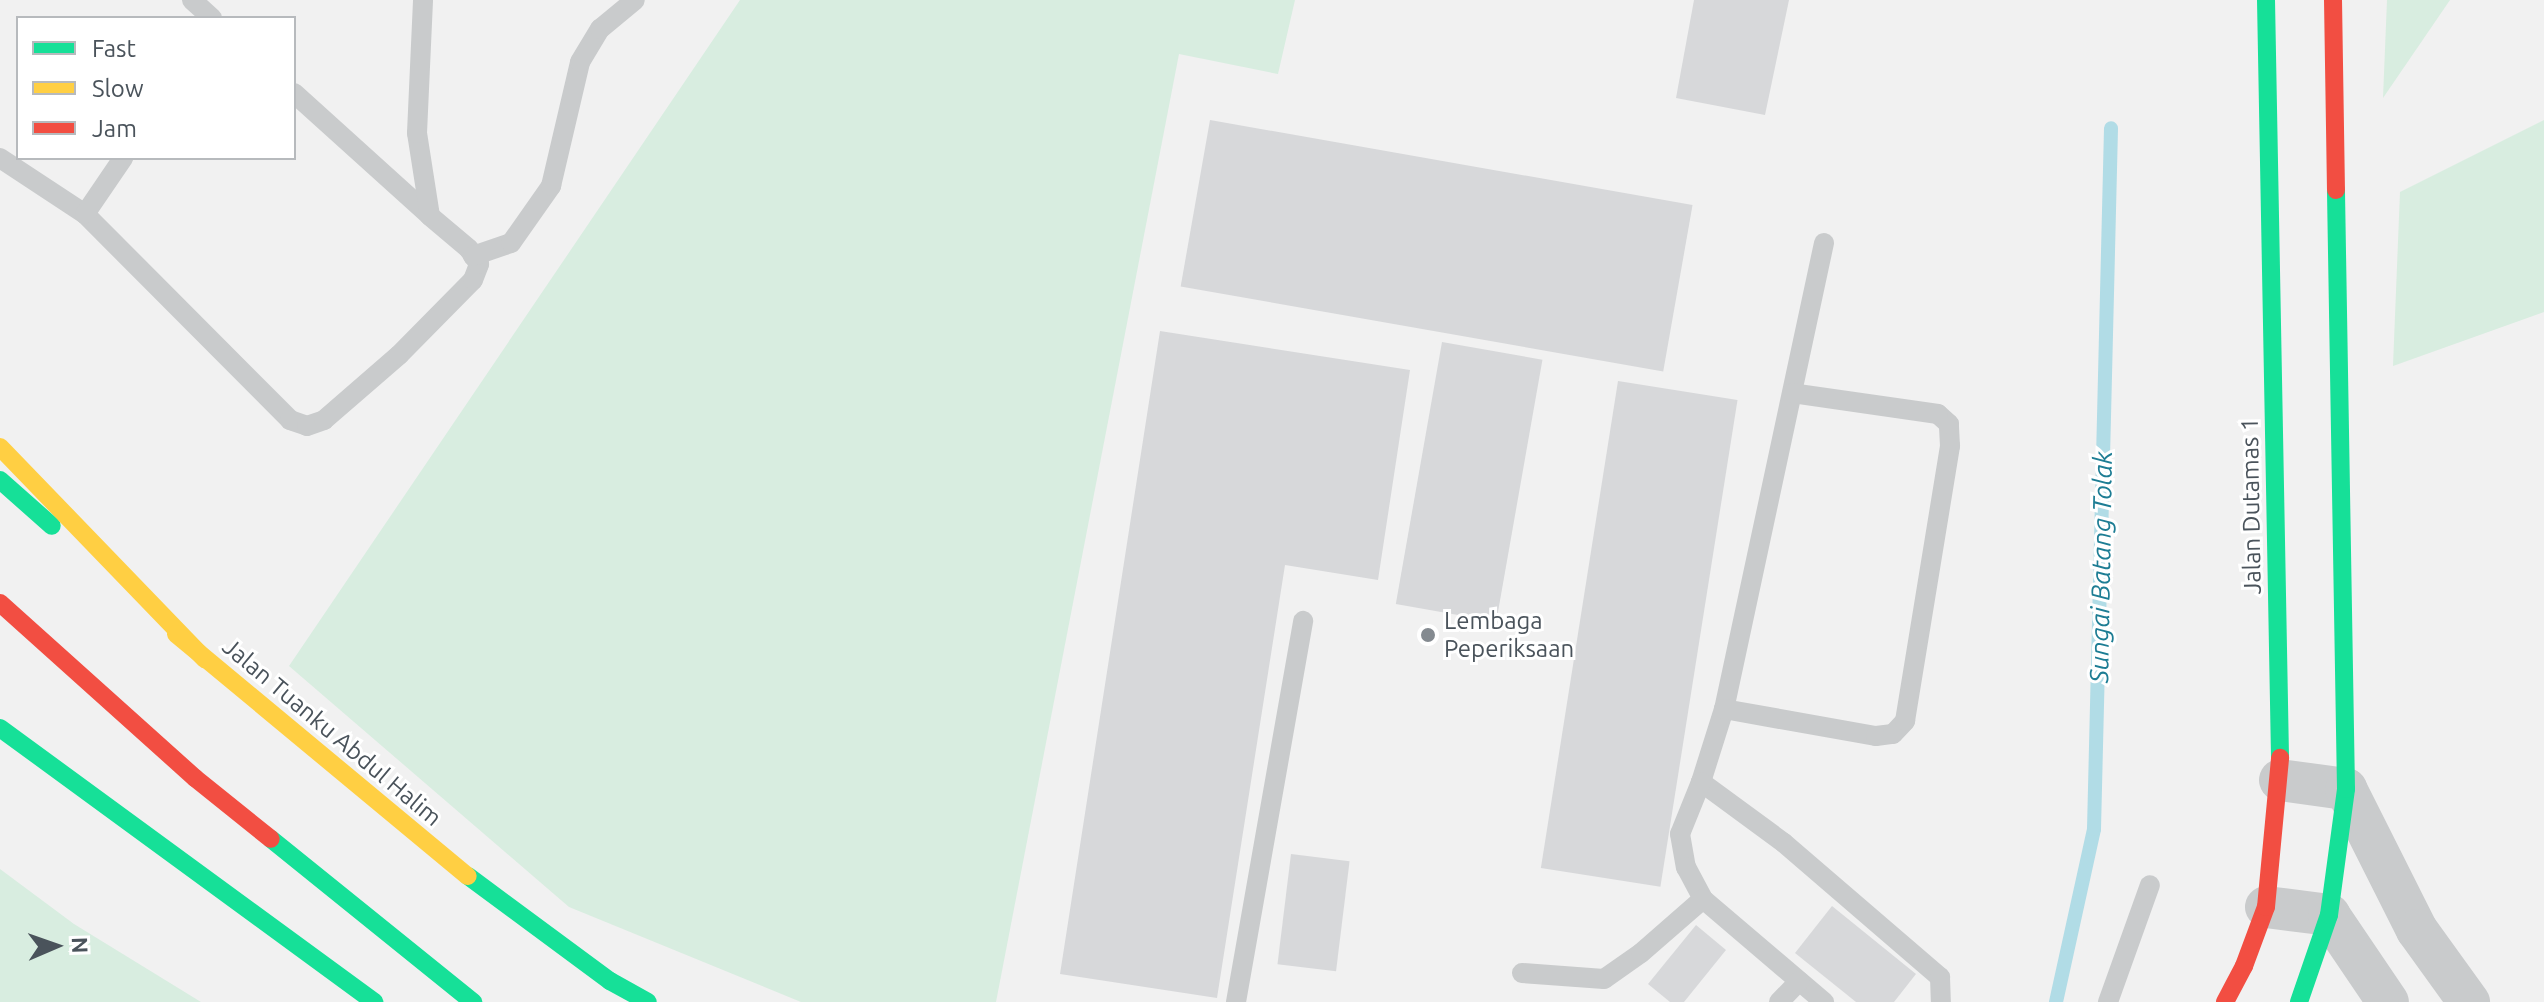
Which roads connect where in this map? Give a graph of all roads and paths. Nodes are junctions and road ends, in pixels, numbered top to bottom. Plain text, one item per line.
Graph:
1 (192, 0) edge
2 (423, 0) edge
3 (635, 0) edge
4 (2266, 0) edge
5 (2333, 0) edge
6 (210, 16) edge
7 (296, 95) edge
8 (0, 158) edge
9 (122, 160) edge
10 (85, 214) junction
11 (430, 216) junction
12 (1824, 243) dead end
13 (473, 256) junction
14 (1793, 393) junction
15 (0, 447) edge
16 (0, 480) edge
17 (0, 603) edge
18 (1303, 621) dead end
19 (205, 659) junction
20 (1724, 709) junction
21 (0, 728) edge
22 (2280, 780) junction
23 (1701, 782) junction
24 (2346, 789) junction
25 (2150, 885) dead end
26 (1703, 899) junction
27 (2266, 907) junction
28 (2329, 915) junction
29 (1522, 973) dead end
30 (1799, 981) junction
31 (374, 1002) edge
32 (473, 1002) edge
33 (648, 1002) edge
34 (1236, 1002) edge
35 (1779, 1002) edge
36 (1824, 1002) edge
37 (1941, 1002) edge
38 (2108, 1002) edge
39 (2225, 1002) edge
40 (2299, 1002) edge
41 (2388, 1002) edge
42 (2469, 1002) edge

1 - 6 lane
2 - 11 lane
3 - 13 lane
4 - 22 main road, Jalan Dutamas 1
5 - 24 main road
7 - 11 lane
8 - 10 lane
9 - 10 lane
10 - 13 lane
11 - 13 lane
12 - 14 lane
14 - 20 lane
14 - 20 lane
15 - 19 main road
16 - 19 main road, Jalan Tuanku Abdul Halim
17 - 32 main road
18 - 34 lane
19 - 33 main road, Jalan Tuanku Abdul Halim
20 - 23 lane
21 - 31 main road
22 - 24 street
22 - 27 main road, Jalan Dutamas 1
23 - 26 lane
23 - 37 lane
24 - 28 main road
24 - 42 street
25 - 38 lane
26 - 29 lane
26 - 30 lane
27 - 28 street
27 - 39 main road, Jalan Dutamas 1
28 - 40 main road
28 - 41 street
30 - 35 lane
30 - 36 lane

